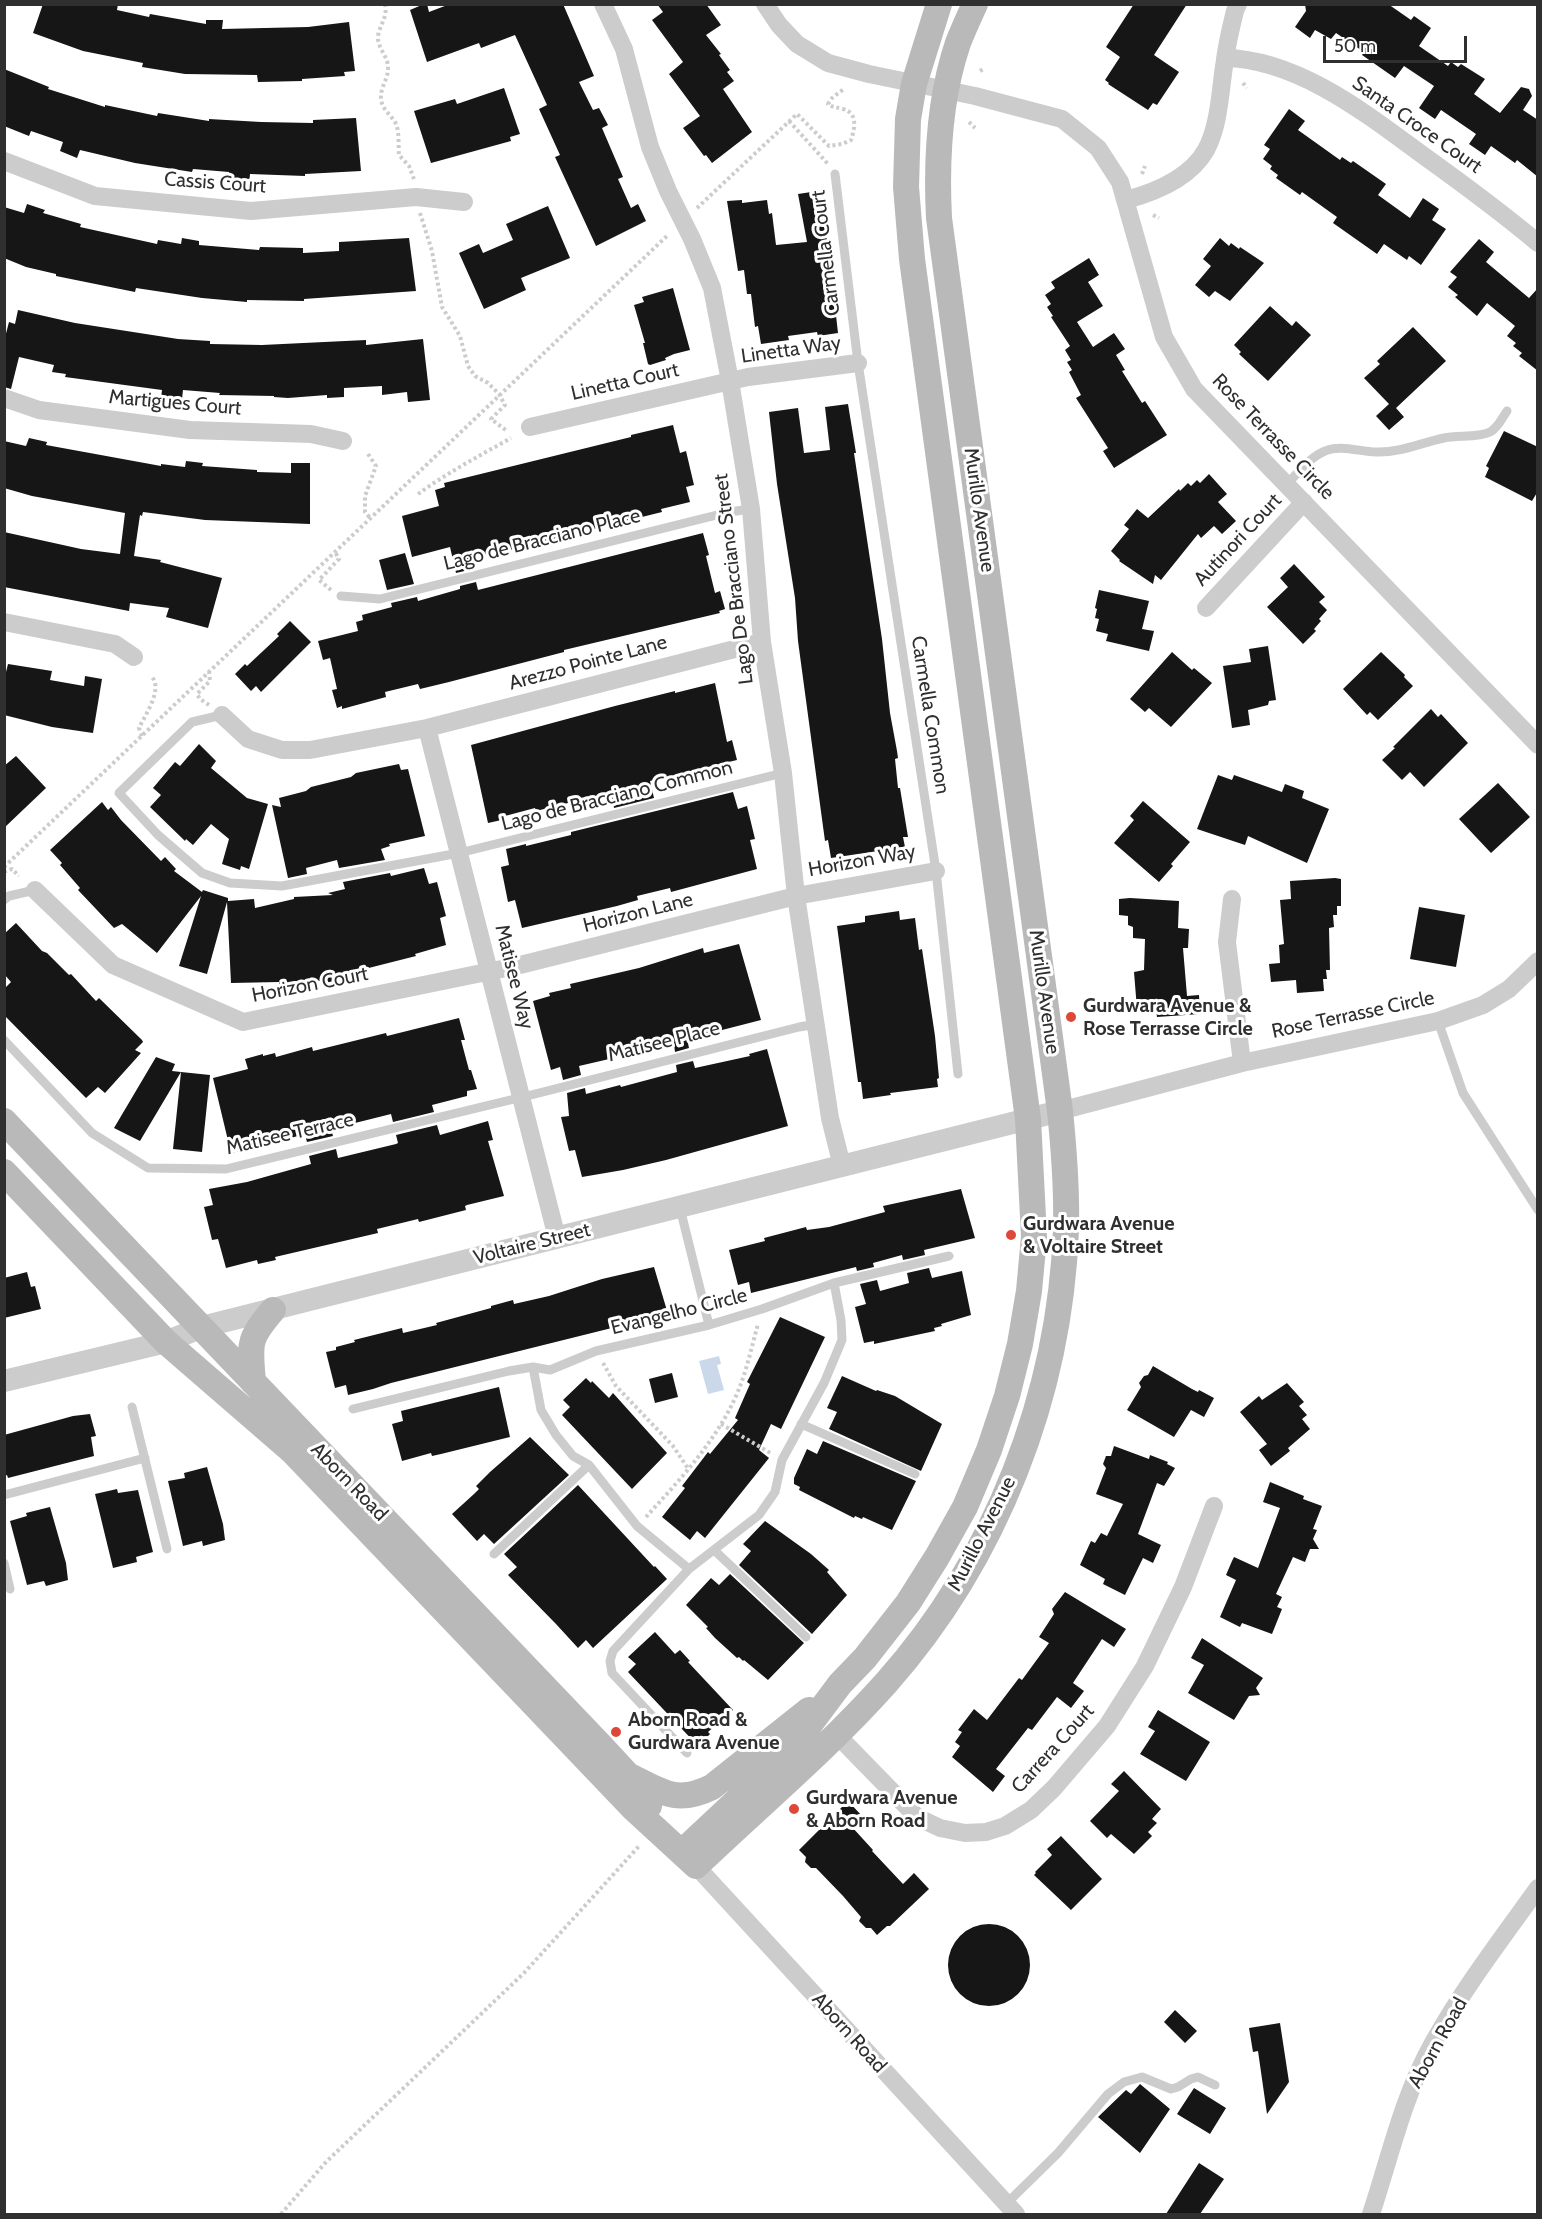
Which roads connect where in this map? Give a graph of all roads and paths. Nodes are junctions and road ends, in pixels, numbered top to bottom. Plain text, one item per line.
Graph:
1 (603, 4) edge
2 (765, 4) edge
3 (939, 4) edge
4 (975, 4) edge
5 (1238, 4) edge
6 (1225, 58) junction
7 (985, 68) dead end
8 (980, 71) dead end
9 (1244, 83) dead end
10 (914, 84) junction
11 (845, 88) dead end
12 (1247, 88) dead end
13 (946, 90) junction
14 (789, 121) junction
15 (969, 122) dead end
16 (975, 128) dead end
17 (4, 161) edge
18 (1145, 166) dead end
19 (835, 174) joint
20 (1143, 174) dead end
21 (1126, 200) junction
22 (464, 202) dead end
23 (697, 208) dead end
24 (1153, 215) dead end
25 (1159, 218) dead end
26 (669, 234) dead end
27 (1538, 243) edge
28 (858, 363) junction
29 (730, 381) junction
30 (500, 396) junction
31 (4, 398) edge
32 (1507, 411) dead end
33 (530, 427) dead end
34 (507, 431) dead end
35 (510, 438) dead end
36 (343, 441) dead end
37 (368, 454) dead end
38 (1287, 484) junction
39 (418, 494) dead end
40 (1304, 502) junction
41 (751, 509) junction
42 (370, 518) junction
43 (335, 552) junction
44 (341, 596) joint
45 (1206, 608) dead end
46 (4, 622) edge
47 (762, 642) junction
48 (134, 657) dead end
49 (209, 672) junction
50 (152, 677) dead end
51 (222, 715) junction
52 (427, 728) junction
53 (142, 736) junction
54 (1538, 745) edge
55 (783, 774) junction
56 (459, 853) junction
57 (4, 867) edge
58 (936, 871) junction
59 (4, 872) edge
60 (19, 876) dead end
61 (35, 890) joint
62 (796, 896) junction
63 (1232, 899) dead end
64 (4, 900) edge
65 (1538, 961) edge
66 (490, 972) junction
67 (1438, 1021) junction
68 (817, 1024) junction
69 (4, 1040) edge
70 (1242, 1063) junction
71 (958, 1074) dead end
72 (521, 1097) junction
73 (1060, 1111) junction
74 (1028, 1119) junction
75 (4, 1121) edge
76 (842, 1166) junction
77 (4, 1172) edge
78 (680, 1208) junction
79 (1538, 1210) edge
80 (557, 1238) junction
81 (949, 1257) dead end
82 (834, 1283) junction
83 (762, 1309) junction
84 (273, 1310) junction
85 (709, 1325) junction
86 (202, 1327) junction
87 (166, 1342) junction
88 (596, 1351) junction
89 (533, 1366) junction
90 (4, 1381) edge
91 (253, 1382) junction
92 (132, 1407) dead end
93 (353, 1409) dead end
94 (721, 1424) junction
95 (801, 1424) junction
96 (145, 1458) junction
97 (782, 1460) junction
98 (589, 1465) junction
99 (689, 1470) junction
100 (915, 1474) dead end
101 (4, 1495) edge
102 (1214, 1506) dead end
103 (637, 1526) junction
104 (167, 1549) dead end
105 (714, 1550) junction
106 (494, 1554) dead end
107 (4, 1563) edge
108 (688, 1569) junction
109 (10, 1589) dead end
110 (806, 1637) dead end
111 (840, 1684) junction
112 (836, 1734) junction
113 (687, 1753) dead end
114 (627, 1774) junction
115 (640, 1845) dead end
116 (689, 1859) junction
117 (1538, 1888) edge
118 (1215, 2085) dead end
119 (1011, 2209) edge
120 (281, 2214) edge
121 (1371, 2214) edge

1 - 29 street, Lago De Bracciano Street
2 - 10 street, Rose Terrasse Circle
3 - 10 main road, Murillo Avenue
4 - 13 main road, Murillo Avenue
5 - 6 street
6 - 21 street
6 - 27 street, Santa Croce Court
7 - 8 path
9 - 12 path
10 - 13 street, Rose Terrasse Circle
10 - 74 main road, Murillo Avenue
11 - 14 path
13 - 21 street, Rose Terrasse Circle
13 - 73 main road, Murillo Avenue
14 - 19 path
14 - 23 path
15 - 16 path
17 - 22 street, Cassis Court
18 - 20 path
19 - 28 lane, Carmella Court
21 - 38 street, Rose Terrasse Circle
24 - 25 path
26 - 30 path
28 - 29 street, Linetta Way
28 - 58 lane, Carmella Common
29 - 33 street, Linetta Court
29 - 41 street, Lago De Bracciano Street
30 - 34 path
30 - 42 path
31 - 36 street, Martigues Court
32 - 38 lane
35 - 39 path
37 - 42 path
38 - 40 street, Rose Terrasse Circle
40 - 45 street, Autinori Court
40 - 54 street, Rose Terrasse Circle
41 - 44 lane, Lago de Bracciano Place
41 - 47 street, Lago De Bracciano Street
42 - 43 path
43 - 44 path
43 - 49 path
46 - 48 street
47 - 52 street, Arezzo Pointe Lane
47 - 55 street, Lago De Bracciano Street
49 - 51 path
49 - 53 path
50 - 53 path
51 - 52 street, Arezzo Pointe Lane
51 - 56 lane, Lago de Bracciano Common
52 - 56 street, Matisee Way
53 - 57 path
55 - 56 lane, Lago de Bracciano Common
55 - 62 street, Lago De Bracciano Street
56 - 66 street, Matisee Way
58 - 62 street, Horizon Way
58 - 71 lane, Carmella Common
59 - 60 path
61 - 64 lane
61 - 66 street, Horizon Court
62 - 66 street, Horizon Lane
62 - 68 street, Lago De Bracciano Street
63 - 70 street
65 - 67 street, Rose Terrasse Circle
66 - 72 street, Matisee Way
67 - 70 street, Rose Terrasse Circle
67 - 79 lane
68 - 72 lane, Matisee Place
68 - 76 street, Lago De Bracciano Street
69 - 72 lane, Matisee Terrace
70 - 73 street, Rose Terrasse Circle
72 - 80 street, Matisee Way
73 - 74 street, Voltaire Street
73 - 112 main road, Murillo Avenue
74 - 76 street, Voltaire Street
74 - 111 main road, Murillo Avenue
75 - 86 main road, Aborn Road
76 - 78 street, Voltaire Street
77 - 87 main road, Aborn Road
78 - 80 street, Voltaire Street
78 - 85 lane
80 - 84 street, Voltaire Street
81 - 82 lane, Evangelho Circle
82 - 83 lane, Evangelho Circle
82 - 95 lane
83 - 85 lane, Evangelho Circle
83 - 94 path
84 - 86 street, Voltaire Street
84 - 91 main road
85 - 88 lane, Evangelho Circle
86 - 87 street, Voltaire Street
86 - 91 main road, Aborn Road
87 - 90 street, Voltaire Street
87 - 116 main road, Aborn Road
88 - 89 lane, Evangelho Circle
88 - 99 path
89 - 93 lane, Evangelho Circle
89 - 98 lane
91 - 114 main road, Aborn Road
92 - 96 lane
94 - 97 path
94 - 99 path
95 - 97 lane
95 - 100 lane
96 - 101 lane
96 - 104 lane
97 - 105 lane
98 - 103 lane
98 - 106 lane
99 - 103 path
102 - 112 street, Carrera Court
103 - 108 lane
105 - 108 lane
105 - 110 lane
107 - 109 lane
108 - 113 lane
111 - 114 main road
111 - 116 main road, Murillo Avenue
112 - 116 main road, Murillo Avenue
114 - 116 main road, Aborn Road
115 - 120 path
116 - 119 street, Aborn Road
117 - 121 street, Aborn Road
118 - 119 lane

